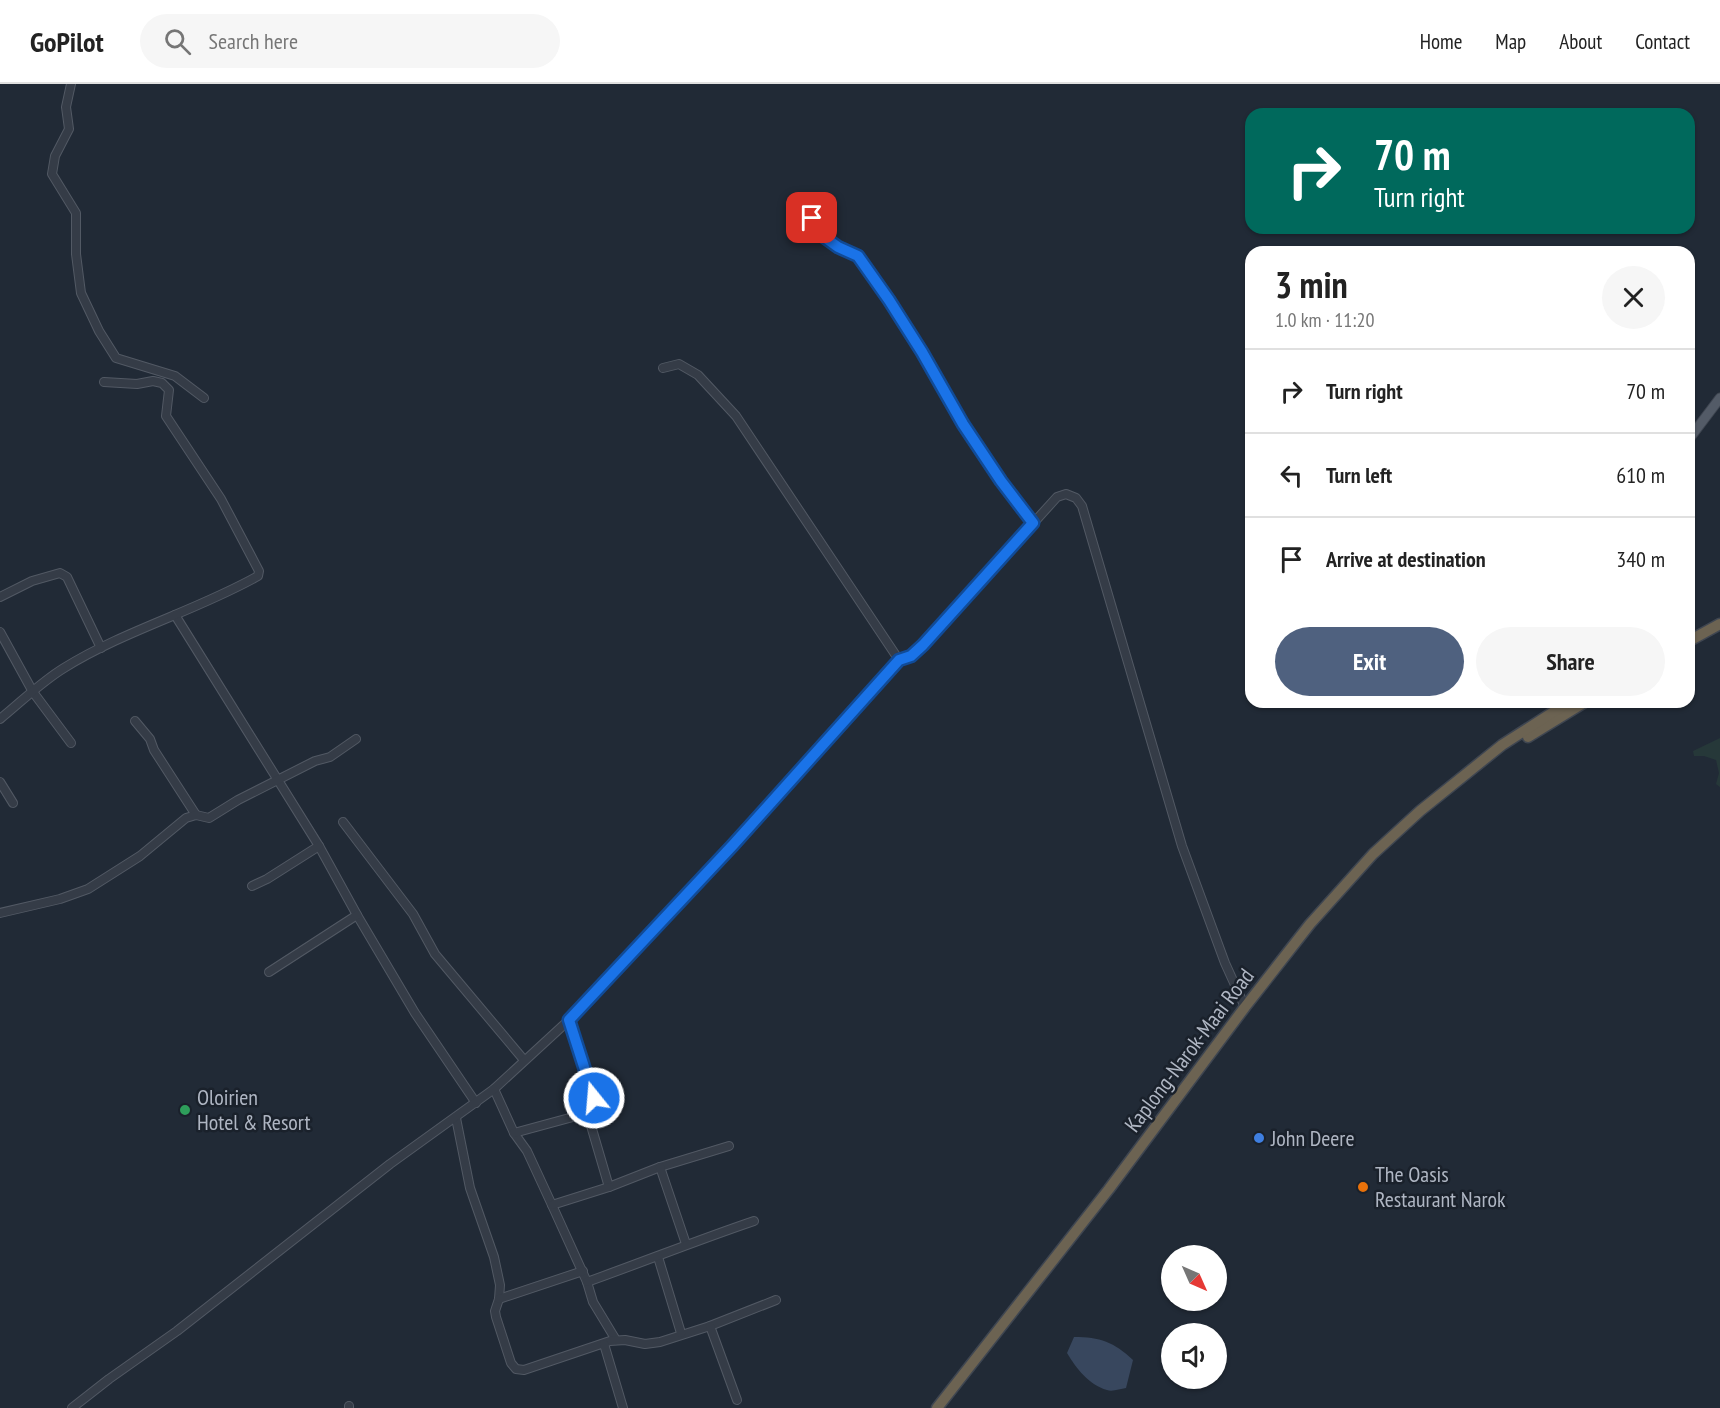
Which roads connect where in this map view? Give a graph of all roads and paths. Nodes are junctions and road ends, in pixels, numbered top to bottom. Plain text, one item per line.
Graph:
1 (70, 84) edge
2 (793, 214) dead end
3 (663, 368) dead end
4 (104, 382) dead end
5 (204, 398) dead end
6 (1720, 398) edge
7 (1695, 431) edge
8 (1033, 523) junction
9 (0, 597) edge
10 (175, 615) junction
11 (1720, 617) edge
12 (1720, 624) edge
13 (1695, 631) edge
14 (0, 632) edge
15 (1695, 632) edge
16 (101, 648) junction
17 (899, 660) junction
18 (33, 692) junction
19 (1560, 708) edge
20 (1575, 708) edge
21 (0, 719) edge
22 (135, 721) dead end
23 (356, 739) dead end
24 (71, 743) dead end
25 (1502, 745) junction
26 (278, 781) junction
27 (0, 782) edge
28 (13, 803) dead end
29 (196, 816) junction
30 (343, 822) dead end
31 (319, 846) junction
32 (252, 886) dead end
33 (0, 913) edge
34 (357, 915) junction
35 (269, 972) dead end
36 (1245, 1007) junction
37 (569, 1020) junction
38 (524, 1060) junction
39 (494, 1089) junction
40 (476, 1103) junction
41 (587, 1113) junction
42 (456, 1118) junction
43 (514, 1133) junction
44 (729, 1146) dead end
45 (660, 1167) junction
46 (609, 1186) junction
47 (552, 1205) junction
48 (754, 1221) dead end
49 (686, 1244) junction
50 (658, 1257) junction
51 (583, 1271) junction
52 (587, 1282) junction
53 (499, 1299) junction
54 (776, 1300) dead end
55 (710, 1326) junction
56 (681, 1333) junction
57 (616, 1340) junction
58 (604, 1344) junction
59 (737, 1400) dead end
60 (72, 1408) edge
61 (623, 1408) edge
62 (937, 1408) edge

1 - 5 street
2 - 8 street
3 - 17 street
4 - 10 street
6 - 7 main road
8 - 17 street
8 - 36 street
9 - 16 street
10 - 16 street
10 - 26 street
11 - 13 highway
12 - 15 highway
14 - 18 street
16 - 18 street
17 - 37 street
18 - 21 street
18 - 24 street
19 - 25 highway, Kaplong-Narok-Maai Road
20 - 25 highway, Kaplong-Narok-Maai Road
22 - 29 street
23 - 26 street
25 - 36 highway, Kaplong-Narok-Maai Road
26 - 29 street
26 - 31 street
27 - 28 street
29 - 33 street
30 - 38 street
31 - 32 street
31 - 34 street
34 - 35 street
34 - 40 street
36 - 62 highway, Kaplong-Narok-Maai Road
37 - 38 street
37 - 41 street
38 - 39 street
39 - 40 street
39 - 43 street
40 - 42 street
41 - 43 street
41 - 46 street
42 - 53 street
42 - 60 street
43 - 47 street
44 - 45 street
45 - 46 street
45 - 49 street
46 - 47 street
47 - 51 street
48 - 49 street
49 - 50 street
50 - 52 street
50 - 56 street
51 - 52 street
51 - 53 street
52 - 57 street
53 - 58 street
54 - 55 street
55 - 56 street
55 - 59 street
56 - 57 street
57 - 58 street
58 - 61 street

